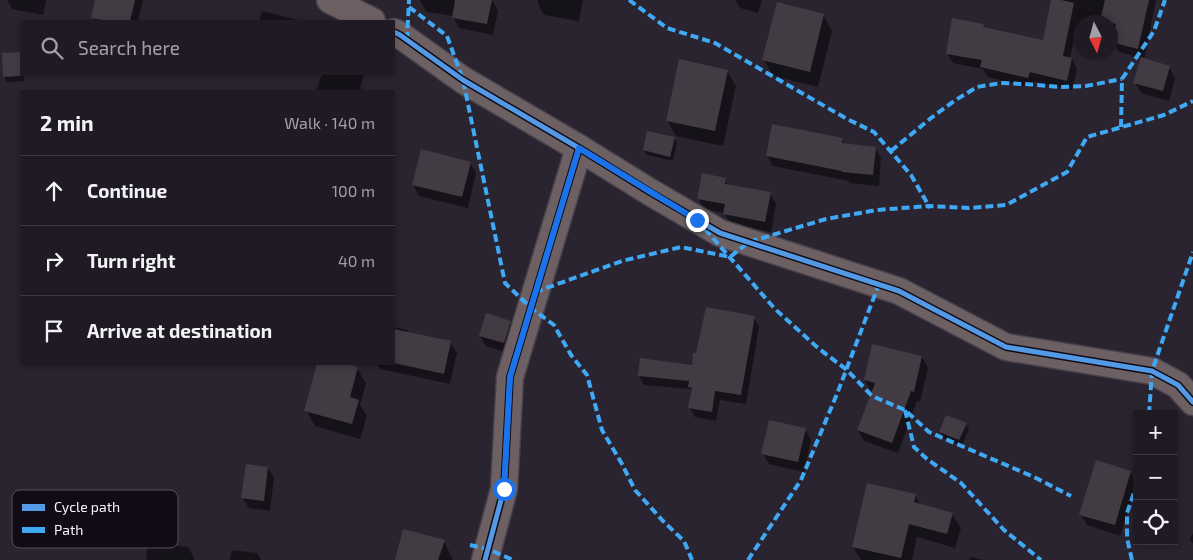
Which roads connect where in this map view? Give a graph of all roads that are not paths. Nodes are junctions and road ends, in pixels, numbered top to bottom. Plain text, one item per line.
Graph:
1 (330, 0) edge
2 (370, 20) edge
3 (395, 33) edge
4 (579, 148) junction
5 (1193, 402) edge
6 (485, 560) edge

1 - 2 street
3 - 4 street
4 - 5 street
4 - 6 street

